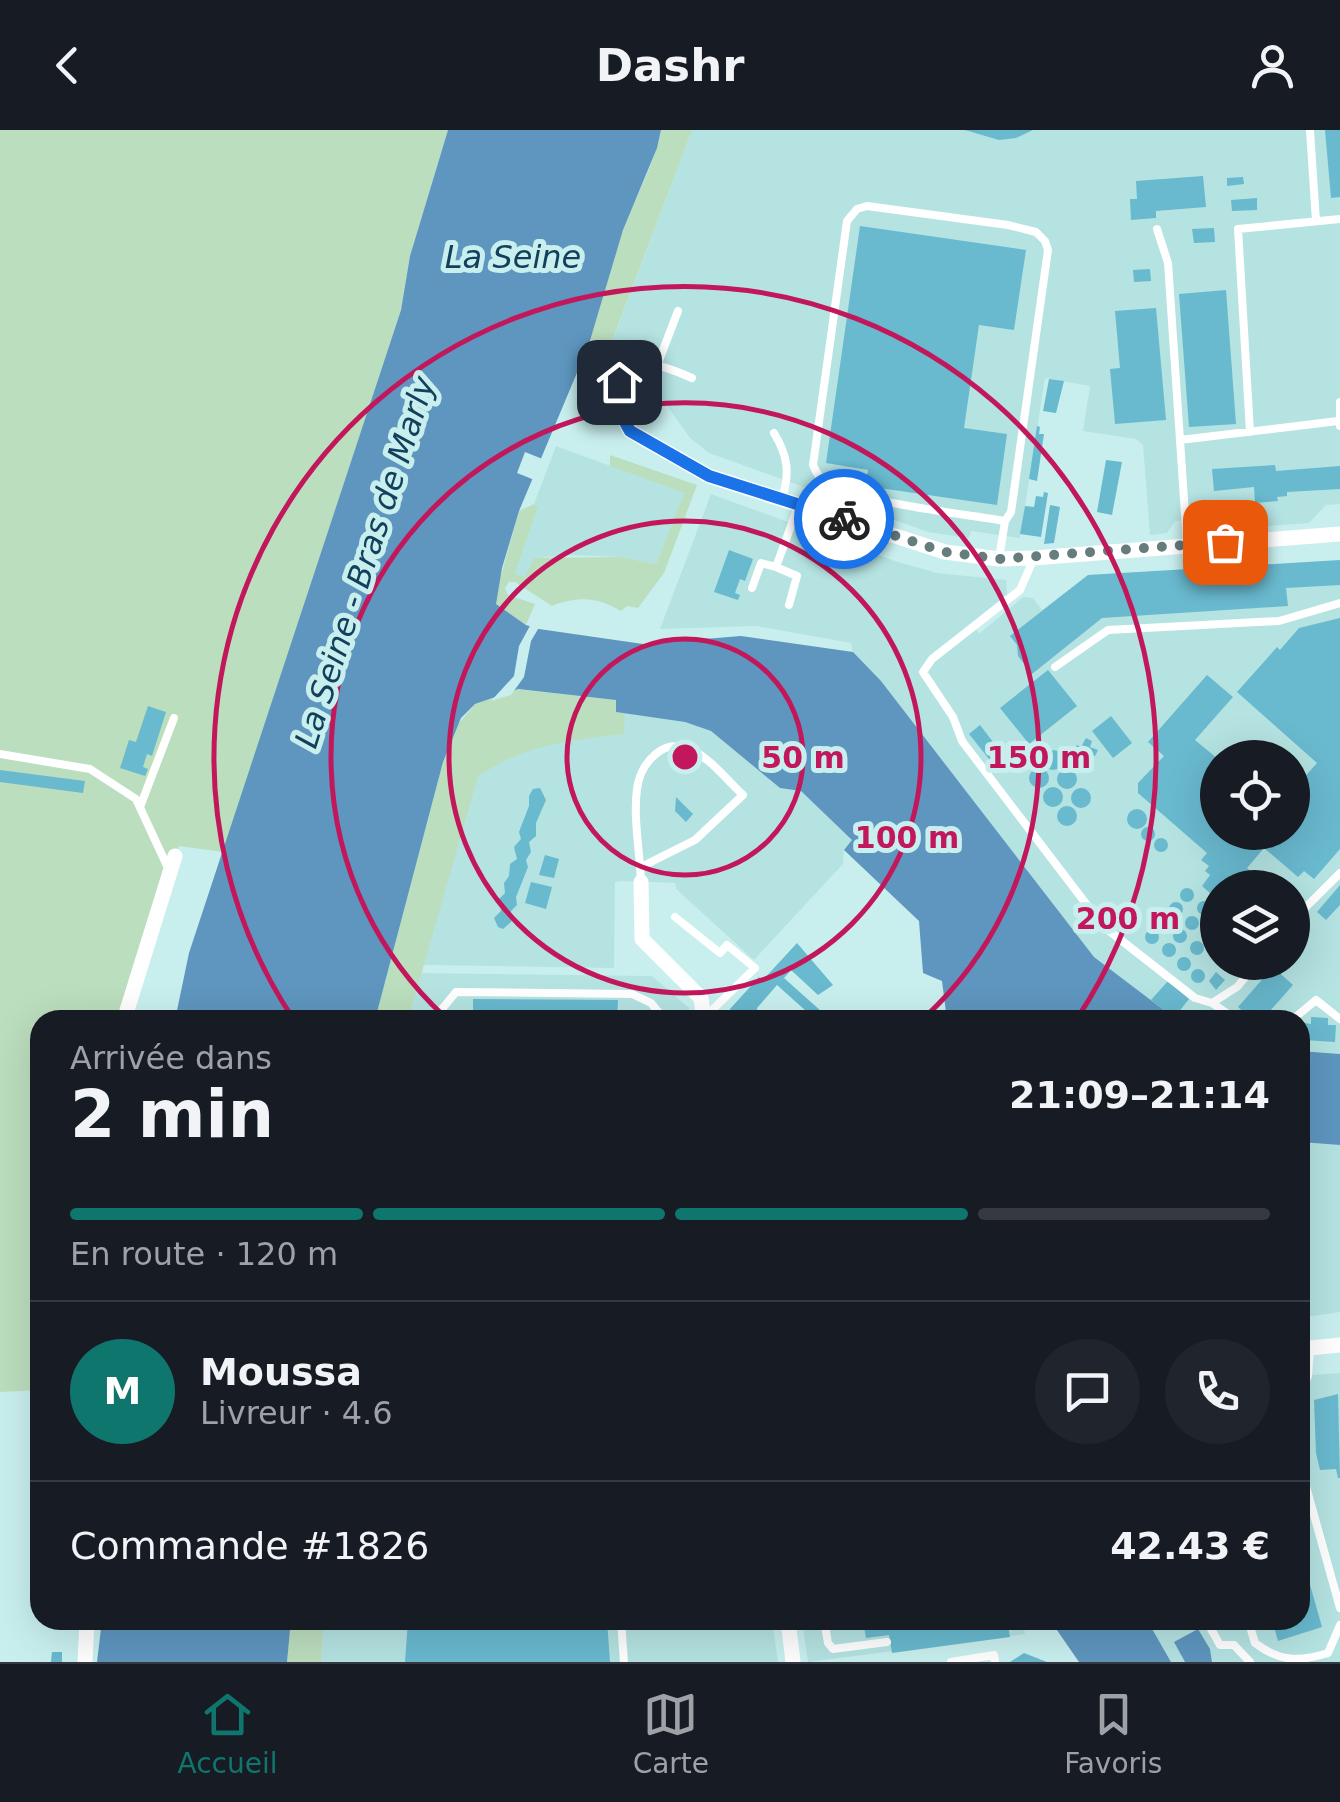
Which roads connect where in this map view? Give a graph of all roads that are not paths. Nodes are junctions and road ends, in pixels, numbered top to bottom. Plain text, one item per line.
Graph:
1 (1310, 130) edge
2 (1340, 219) edge
3 (1316, 221) junction
4 (1157, 229) dead end
5 (678, 311) dead end
6 (658, 363) junction
7 (692, 378) dead end
8 (613, 400) joint
9 (1340, 402) edge
10 (1339, 424) edge
11 (1250, 432) junction
12 (774, 433) dead end
13 (1180, 440) junction
14 (782, 499) junction
15 (799, 504) junction
16 (1005, 521) junction
17 (1340, 534) edge
18 (1187, 544) junction
19 (1034, 558) junction
20 (999, 559) junction
21 (776, 568) junction
22 (752, 588) dead end
23 (1340, 603) edge
24 (789, 605) dead end
25 (1056, 667) dead end
26 (174, 718) dead end
27 (0, 754) edge
28 (140, 807) junction
29 (176, 856) dead end
30 (170, 873) junction
31 (1340, 873) edge
32 (641, 874) junction
33 (1310, 903) edge
34 (675, 917) dead end
35 (1243, 980) edge
36 (1212, 1003) junction
37 (127, 1010) edge
38 (442, 1010) edge
39 (656, 1010) edge
40 (703, 1010) edge
41 (713, 1010) edge
42 (1222, 1010) edge
43 (1304, 1010) edge
44 (1340, 1018) edge
45 (1340, 1345) edge
46 (1310, 1348) edge
47 (1310, 1501) edge
48 (1340, 1608) edge
49 (1340, 1625) edge
50 (87, 1630) edge
51 (622, 1630) edge
52 (789, 1630) edge
53 (826, 1630) edge
54 (1212, 1630) edge
55 (1251, 1630) edge
56 (887, 1642) dead end
57 (1328, 1652) junction
58 (1340, 1652) edge
59 (85, 1662) edge
60 (624, 1662) edge
61 (793, 1662) edge
62 (950, 1662) edge
63 (995, 1662) edge
64 (1250, 1662) edge

1 - 3 lane
2 - 3 lane
3 - 11 lane
4 - 13 lane
5 - 6 lane
6 - 7 lane
6 - 8 lane
8 - 14 street
9 - 10 lane
10 - 11 lane
11 - 13 lane
12 - 14 lane
13 - 18 lane
14 - 15 street
15 - 20 street
15 - 21 lane
16 - 16 lane
16 - 20 lane
17 - 18 street
18 - 19 street
19 - 20 street
19 - 36 lane
21 - 22 lane
21 - 24 lane
23 - 25 lane
26 - 28 lane
27 - 28 lane
28 - 30 lane
29 - 30 street
30 - 37 street
31 - 33 lane
32 - 32 lane
32 - 40 street
34 - 41 lane
35 - 36 lane
36 - 42 lane
38 - 39 lane
43 - 44 lane
45 - 46 street
47 - 48 lane
49 - 57 lane
50 - 59 street
51 - 60 lane
52 - 61 street
53 - 56 lane
54 - 64 lane
55 - 57 lane
57 - 58 lane
62 - 63 lane

